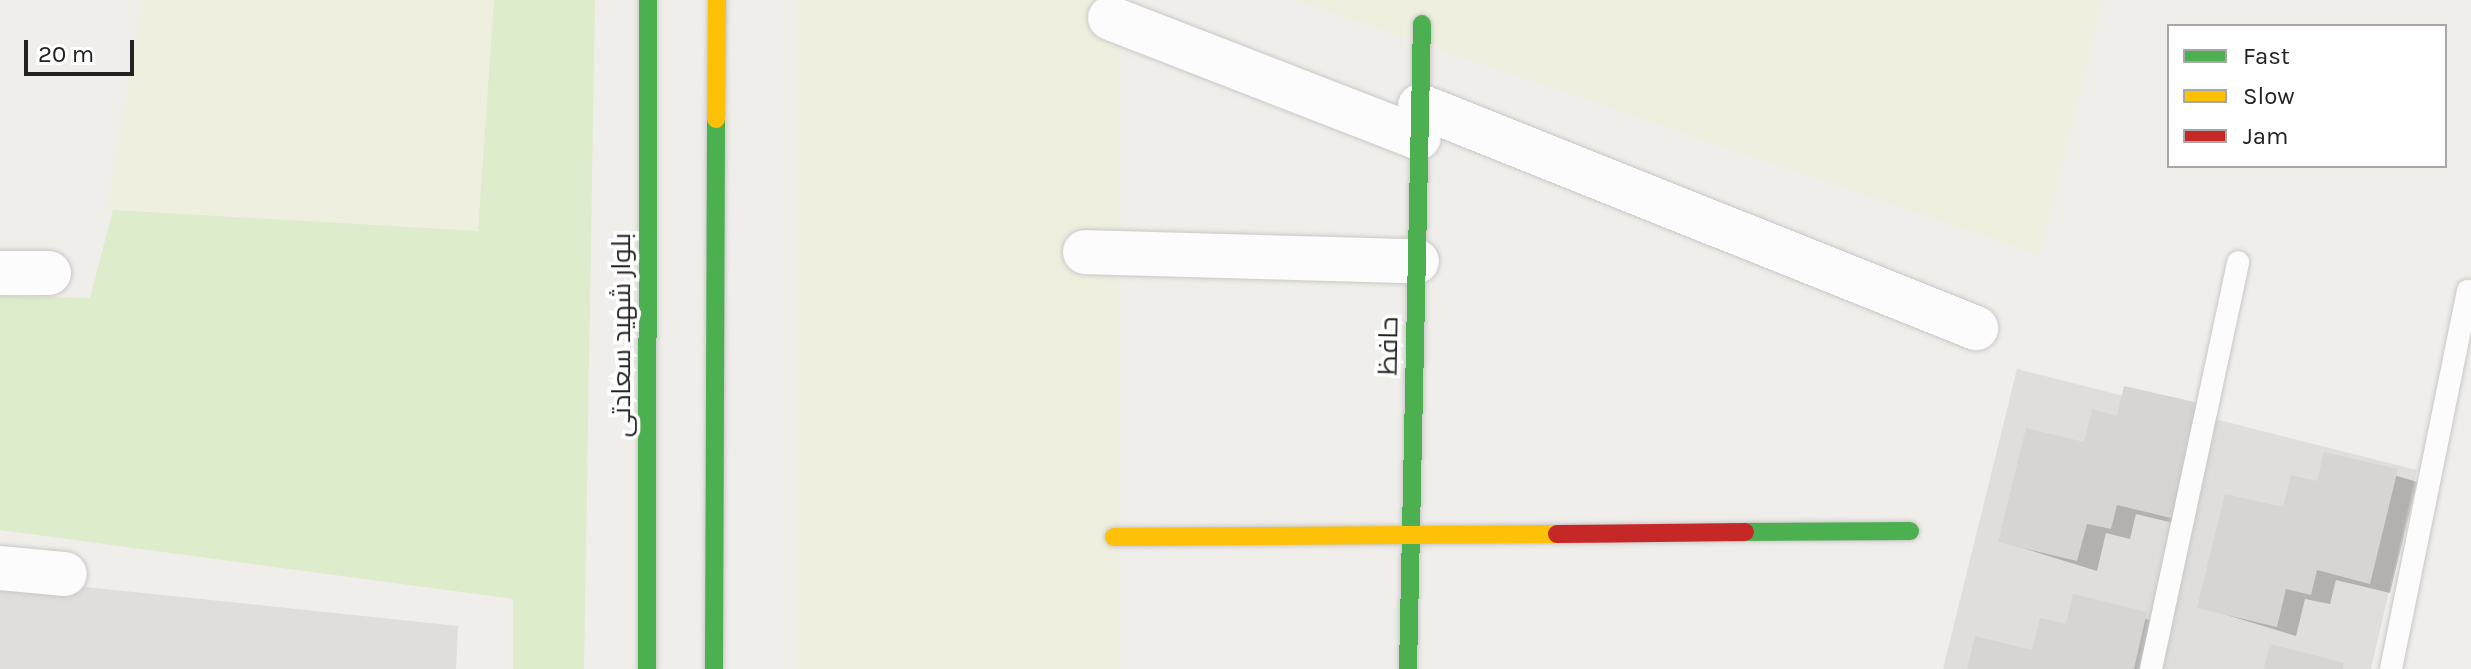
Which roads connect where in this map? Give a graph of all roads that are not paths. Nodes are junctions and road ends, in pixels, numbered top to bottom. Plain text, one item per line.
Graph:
1 (648, 0) edge
2 (717, 0) edge
3 (1110, 18) dead end
4 (1422, 24) dead end
5 (1420, 122) junction
6 (1085, 252) dead end
7 (1417, 261) junction
8 (2238, 262) dead end
9 (0, 273) edge
10 (49, 273) dead end
11 (2468, 291) dead end
12 (1976, 328) dead end
13 (1910, 531) dead end
14 (1411, 533) junction
15 (1114, 537) dead end
16 (0, 568) edge
17 (65, 574) dead end
18 (715, 577) junction
19 (649, 580) junction
20 (647, 669) edge
21 (714, 669) edge
22 (1408, 669) edge
23 (2151, 669) edge
24 (2391, 669) edge

1 - 19 street, بلوار شهید سعادتی
2 - 18 street
3 - 5 street
4 - 5 street, حافظ
5 - 7 street, حافظ
5 - 12 street
6 - 7 street
7 - 14 street, حافظ
8 - 23 lane
9 - 10 street
11 - 24 lane
13 - 14 street
14 - 15 street
14 - 22 street, حافظ
16 - 17 street
18 - 19 street
18 - 21 street
19 - 20 street, بلوار شهید سعادتی

